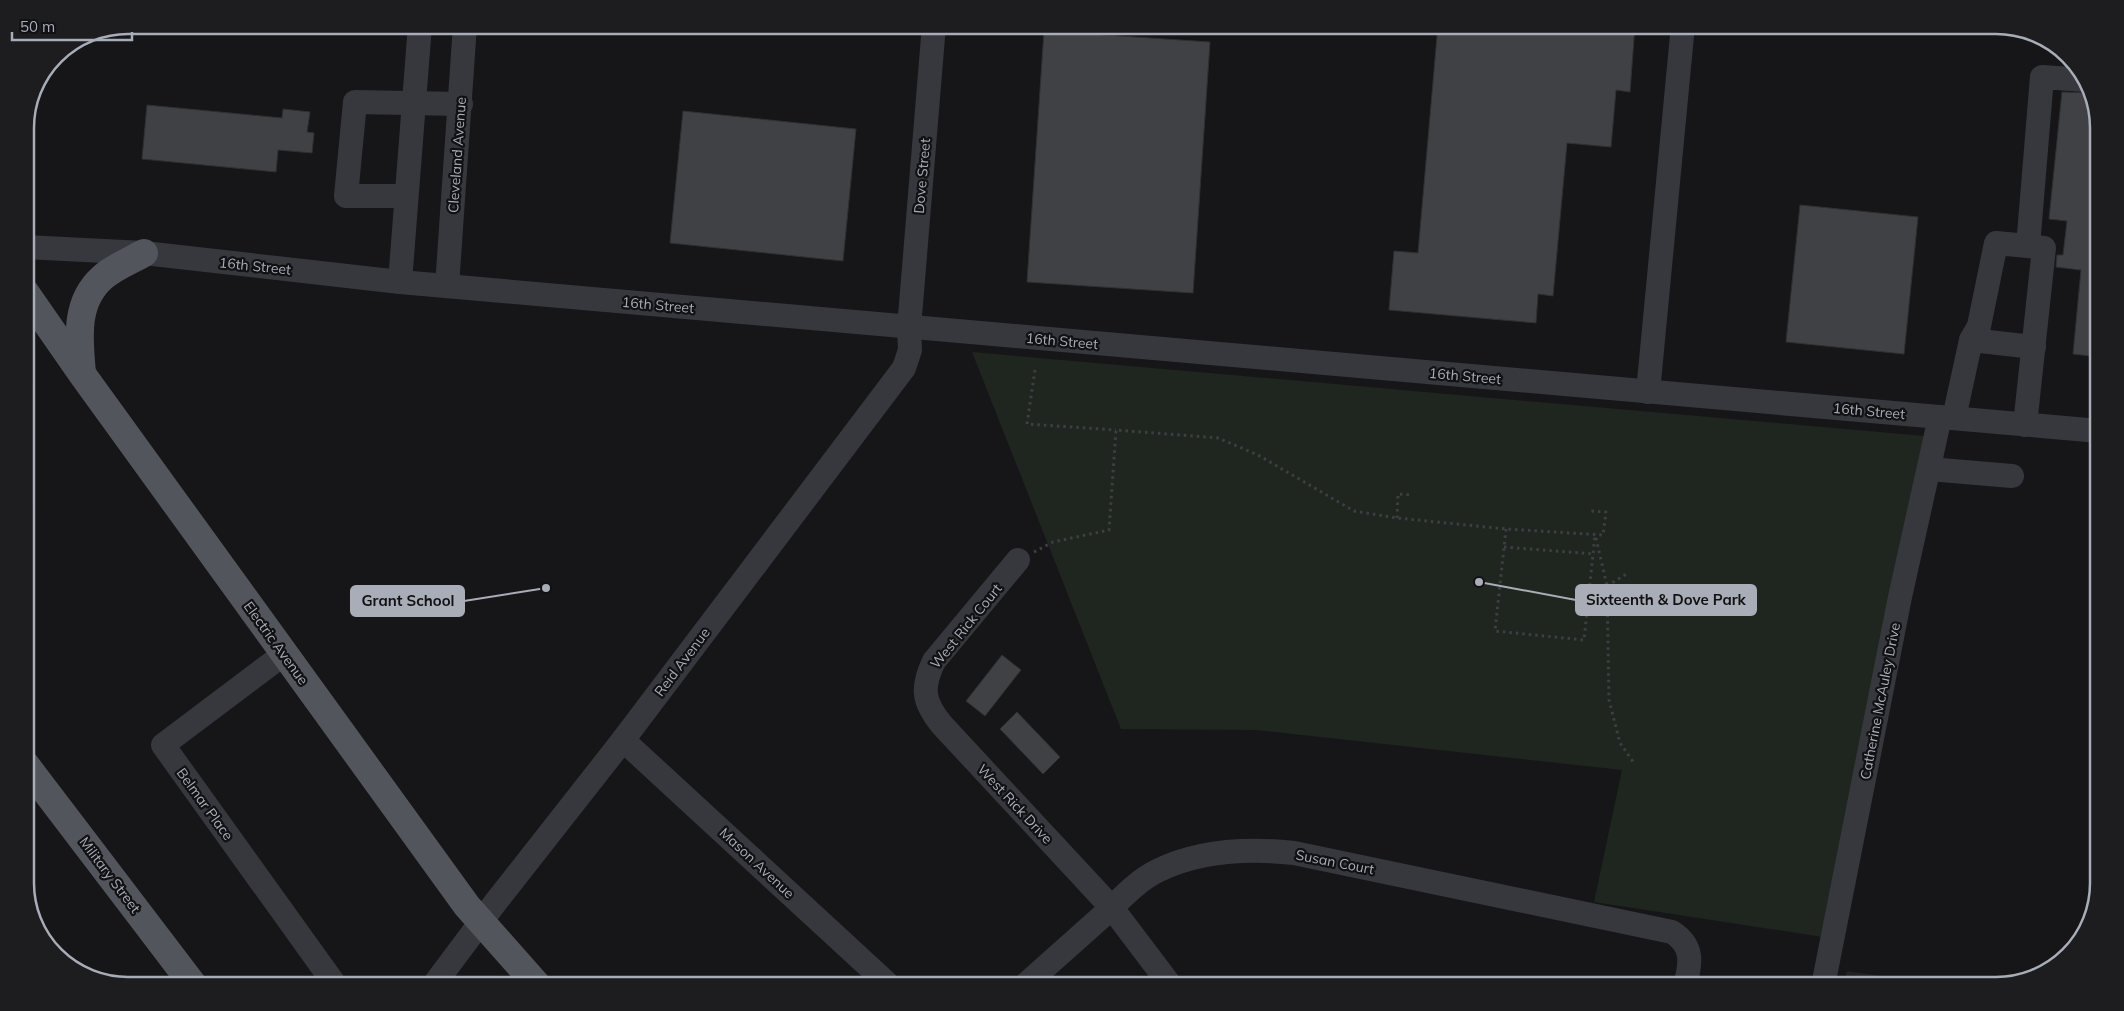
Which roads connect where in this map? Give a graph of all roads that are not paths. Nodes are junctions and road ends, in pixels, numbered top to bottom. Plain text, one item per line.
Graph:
1 (419, 34) edge
2 (465, 34) edge
3 (933, 34) edge
4 (1682, 34) edge
5 (2076, 79) edge
6 (414, 102) junction
7 (461, 104) junction
8 (406, 196) junction
9 (2028, 246) junction
10 (34, 247) edge
11 (144, 254) junction
12 (400, 282) junction
13 (447, 286) junction
14 (34, 305) edge
15 (909, 328) junction
16 (1971, 340) junction
17 (2034, 347) junction
18 (82, 374) junction
19 (1648, 392) junction
20 (1947, 418) junction
21 (2025, 425) junction
22 (2090, 430) edge
23 (1929, 469) junction
24 (2012, 476) dead end
25 (1018, 560) road end
26 (284, 654) junction
27 (924, 695) joint
28 (623, 740) junction
29 (34, 776) edge
30 (1112, 908) junction
31 (482, 922) junction
32 (187, 977) edge
33 (330, 977) edge
34 (440, 977) edge
35 (530, 977) edge
36 (880, 977) edge
37 (1034, 977) edge
38 (1163, 977) edge
39 (1687, 977) edge
40 (1824, 977) edge

1 - 6 street
2 - 7 street, Cleveland Avenue
3 - 15 street, Dove Street
4 - 19 street
5 - 9 street
6 - 7 street
6 - 8 street
6 - 8 street
7 - 13 street, Cleveland Avenue
8 - 12 street
9 - 16 street, Catherine McAuley Drive
9 - 17 street
10 - 11 street, 16th Street
11 - 12 street, 16th Street
11 - 18 main road
12 - 13 street, 16th Street
13 - 15 street, 16th Street
14 - 18 main road, Electric Avenue
15 - 19 street, 16th Street
15 - 28 street, Reid Avenue
16 - 17 street
16 - 20 street, Catherine McAuley Drive
17 - 21 street
18 - 26 main road, Electric Avenue
19 - 20 street, 16th Street
20 - 21 street, 16th Street
20 - 23 street, Catherine McAuley Drive
21 - 22 street, 16th Street
23 - 24 street
23 - 40 street, Catherine McAuley Drive
25 - 27 street, West Rick Court
26 - 31 main road, Electric Avenue
26 - 33 street, Belmar Place
27 - 30 street, West Rick Drive
28 - 31 street, Reid Avenue
28 - 36 street, Mason Avenue
29 - 32 main road, Military Street
30 - 37 street, Susan Court
30 - 38 street, West Rick Drive
30 - 39 street, Susan Court
31 - 34 street, Reid Avenue
31 - 35 main road, Electric Avenue

